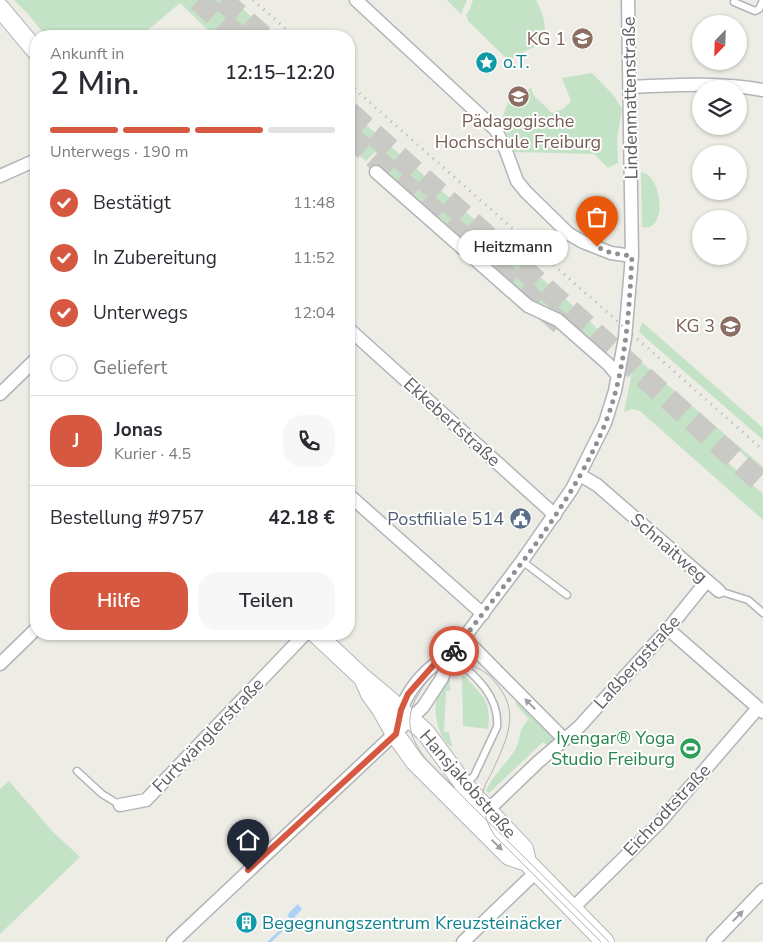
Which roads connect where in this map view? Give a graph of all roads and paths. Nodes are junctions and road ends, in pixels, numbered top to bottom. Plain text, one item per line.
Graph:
1 (356, 0) edge
2 (628, 0) edge
3 (763, 0) edge
4 (734, 2) dead end
5 (0, 8) edge
6 (30, 44) edge
7 (630, 87) junction
8 (763, 90) edge
9 (30, 163) edge
10 (376, 172) dead end
11 (0, 176) edge
12 (632, 256) junction
13 (355, 335) edge
14 (30, 365) edge
15 (618, 376) junction
16 (0, 394) edge
17 (580, 476) junction
18 (355, 499) edge
19 (555, 515) junction
20 (522, 561) junction
21 (706, 582) junction
22 (718, 591) joint
23 (567, 595) dead end
24 (763, 613) edge
25 (483, 614) junction
26 (668, 629) junction
27 (30, 635) edge
28 (464, 638) junction
29 (299, 640) edge
30 (322, 640) edge
31 (451, 655) junction
32 (0, 664) edge
33 (363, 678) junction
34 (761, 710) edge
35 (406, 714) junction
36 (396, 734) junction
37 (564, 739) junction
38 (77, 771) dead end
39 (464, 786) junction
40 (442, 790) junction
41 (120, 805) joint
42 (481, 817) junction
43 (531, 867) junction
44 (763, 890) edge
45 (573, 908) junction
46 (173, 942) edge
47 (464, 942) edge
48 (605, 942) edge
49 (713, 942) edge

1 - 12 street
2 - 7 street, Lindenmattenstraße
3 - 4 lane
5 - 6 street
7 - 8 street
7 - 12 street, Lindenmattenstraße
9 - 11 street
10 - 15 street
12 - 15 street, Lindenmattenstraße
13 - 19 street, Ekkebertstraße
14 - 16 street
15 - 17 street, Lindenmattenstraße
17 - 19 street, Lindenmattenstraße
17 - 21 street, Schnaitweg
18 - 25 street
19 - 20 street, Lindenmattenstraße
20 - 23 lane
20 - 25 street, Lindenmattenstraße
21 - 22 street, Schnaitweg
21 - 26 street, Laßbergstraße
22 - 24 lane, Schnaitweg
25 - 28 street, Lindenmattenstraße
26 - 34 street
26 - 37 street, Laßbergstraße
27 - 32 street
28 - 31 street, Lindenmattenstraße
37 -> 28 street
29 - 41 street, Furtwänglerstraße
30 - 33 street, Hansjakobstraße
31 - 35 street, Lindenmattenstraße
31 - 35 street, Lindenmattenstraße
31 - 39 lane
33 - 35 street, Hansjakobstraße
33 - 36 street, Hansjakobstraße
34 - 45 street, Eichrodtstraße
35 - 36 street, Lindenmattenstraße
35 - 39 street, Hansjakobstraße
36 - 40 street, Hansjakobstraße
36 - 46 street
37 - 42 street, Laßbergstraße
38 - 41 lane, Furtwänglerstraße
39 - 40 lane
39 - 42 street, Hansjakobstraße
40 - 42 street, Hansjakobstraße
42 - 43 street, Hansjakobstraße
43 - 45 street, Hansjakobstraße
43 - 47 street
49 -> 44 street
45 - 48 street, Hansjakobstraße

